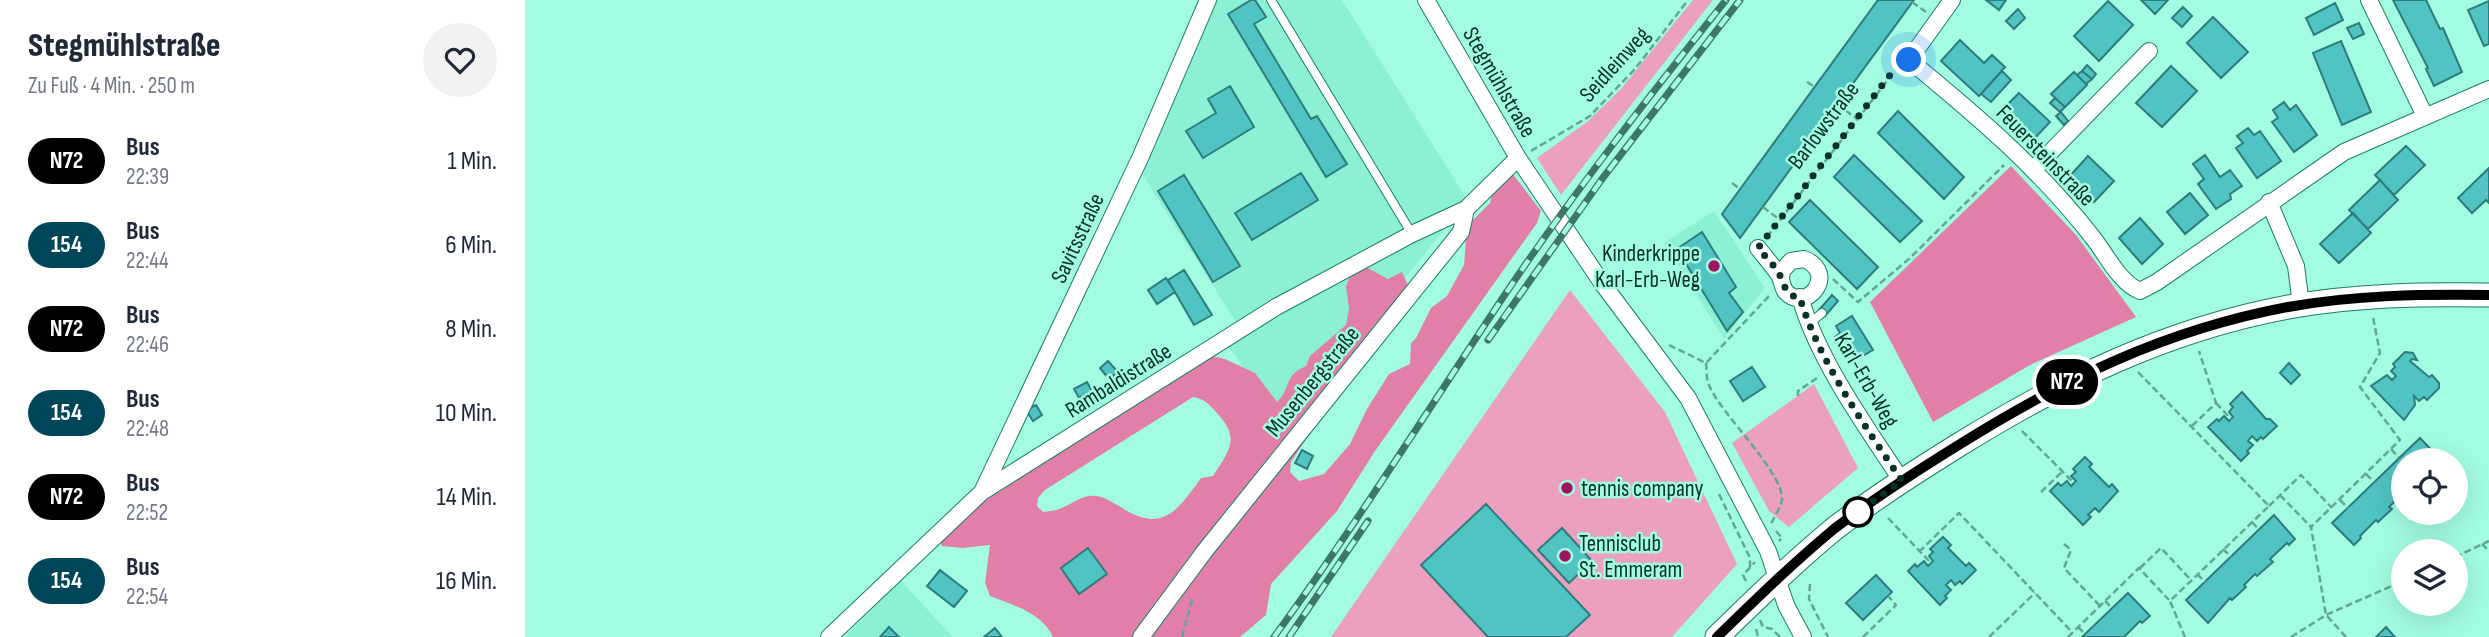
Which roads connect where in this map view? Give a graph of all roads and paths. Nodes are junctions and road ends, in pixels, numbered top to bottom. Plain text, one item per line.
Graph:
1 (1208, 0) edge
2 (1271, 0) edge
3 (1426, 0) edge
4 (1688, 0) edge
5 (1952, 0) edge
6 (2369, 0) edge
7 (2150, 51) dead end
8 (1909, 60) junction
9 (1807, 82) dead end
10 (1815, 88) dead end
11 (2489, 89) edge
12 (1837, 104) dead end
13 (2425, 116) junction
14 (1857, 119) junction
15 (2016, 152) junction
16 (1518, 158) junction
17 (2034, 169) junction
18 (1732, 183) dead end
19 (1740, 190) dead end
20 (2269, 202) junction
21 (1762, 207) dead end
22 (1466, 209) junction
23 (1780, 220) junction
24 (1412, 234) junction
25 (1758, 248) joint
26 (1820, 278) junction
27 (1782, 282) junction
28 (2489, 295) edge
29 (2373, 296) junction
30 (1800, 298) junction
31 (2301, 305) junction
32 (1642, 338) junction
33 (2199, 351) dead end
34 (1706, 363) junction
35 (1831, 368) junction
36 (2138, 372) dead end
37 (1798, 396) dead end
38 (2216, 403) junction
39 (2231, 419) dead end
40 (2192, 426) junction
41 (2021, 429) dead end
42 (2392, 448) edge
43 (2391, 449) edge
44 (2062, 472) junction
45 (2366, 474) junction
46 (1902, 481) junction
47 (2374, 482) dead end
48 (2074, 483) dead end
49 (982, 492) junction
50 (2041, 492) dead end
51 (2280, 495) junction
52 (2340, 500) junction
53 (2269, 506) junction
54 (2332, 508) junction
55 (2347, 508) dead end
56 (1888, 518) dead end
57 (2252, 522) junction
58 (2311, 527) junction
59 (2259, 530) dead end
60 (1782, 538) dead end
61 (2489, 541) edge
62 (2064, 544) dead end
63 (2483, 544) junction
64 (2223, 550) junction
65 (2468, 551) edge
66 (2489, 551) edge
67 (1919, 552) junction
68 (2231, 557) dead end
69 (1931, 563) dead end
70 (2139, 568) junction
71 (2197, 574) junction
72 (1777, 579) junction
73 (2192, 580) junction
74 (2205, 582) dead end
75 (1810, 584) dead end
76 (2391, 586) edge
77 (2035, 593) junction
78 (1888, 596) dead end
79 (2170, 600) junction
80 (2105, 601) junction
81 (2100, 606) junction
82 (2112, 608) dead end
83 (2326, 615) junction
84 (1763, 627) dead end
85 (2078, 627) junction
86 (1756, 629) dead end
87 (2072, 632) junction
88 (2085, 634) dead end
89 (829, 637) edge
90 (1141, 637) edge
91 (1717, 637) edge
92 (1758, 637) edge
93 (1780, 637) edge
94 (1803, 637) edge
95 (1828, 637) edge
96 (1863, 637) edge
97 (1989, 637) edge
98 (2068, 637) edge
99 (2185, 637) edge
100 (2291, 637) edge
101 (2346, 637) edge

1 - 49 street, Savitsstraße
2 - 24 lane
3 - 16 street, Stegmühlstraße
4 - 16 path, Seidleinweg
5 - 8 street
6 - 13 street
7 - 17 street
8 - 14 path, Barlowstraße
8 - 15 street, Feuersteinstraße
9 - 10 path
11 - 13 street
12 - 14 path
13 - 20 street
14 - 23 path, Barlowstraße
15 - 17 street, Feuersteinstraße
15 - 26 path
16 - 22 street, Musenbergstraße
16 - 32 street, Stegmühlstraße
17 - 20 street, Feuersteinstraße
18 - 19 path
20 - 31 street
21 - 23 path
22 - 24 street, Rambaldistraße
22 - 90 street, Musenbergstraße
23 - 25 path, Barlowstraße
24 - 49 street, Rambaldistraße
25 - 27 street
26 - 27 street
26 - 30 street
27 - 30 street
27 - 34 path
28 - 29 main road
29 - 31 main road
29 - 42 path
30 - 35 street, Karl-Erb-Weg
31 - 46 main road
32 - 34 path
32 - 72 street, Stegmühlstraße
33 - 38 path
34 - 60 path
35 - 37 path
35 - 46 street, Karl-Erb-Weg
36 - 40 path
38 - 39 path
38 - 40 path
40 - 53 path
41 - 44 path
43 - 45 path
44 - 48 path
44 - 50 path
45 - 47 path
45 - 52 path
46 - 72 main road
49 - 89 street, Rambaldistraße
51 - 53 path
51 - 54 path
51 - 58 path
52 - 54 path
52 - 55 path
53 - 57 path
54 - 58 path
56 - 67 path
57 - 59 path
57 - 64 path
58 - 83 path
61 - 63 path
62 - 81 path
63 - 65 path
63 - 66 path
64 - 68 path
64 - 71 path
67 - 69 path
67 - 77 path
70 - 73 path
70 - 79 path
70 - 80 path
71 - 73 path
71 - 74 path
72 - 91 main road
72 - 94 street, Stegmühlstraße
73 - 79 path
75 - 95 path
76 - 83 path
77 - 87 path
77 - 97 path
78 - 96 path
79 - 99 path
80 - 81 path
80 - 82 path
81 - 85 path
83 - 100 path
83 - 101 path
84 - 93 path
85 - 87 path
85 - 88 path
86 - 92 path
87 - 98 path

